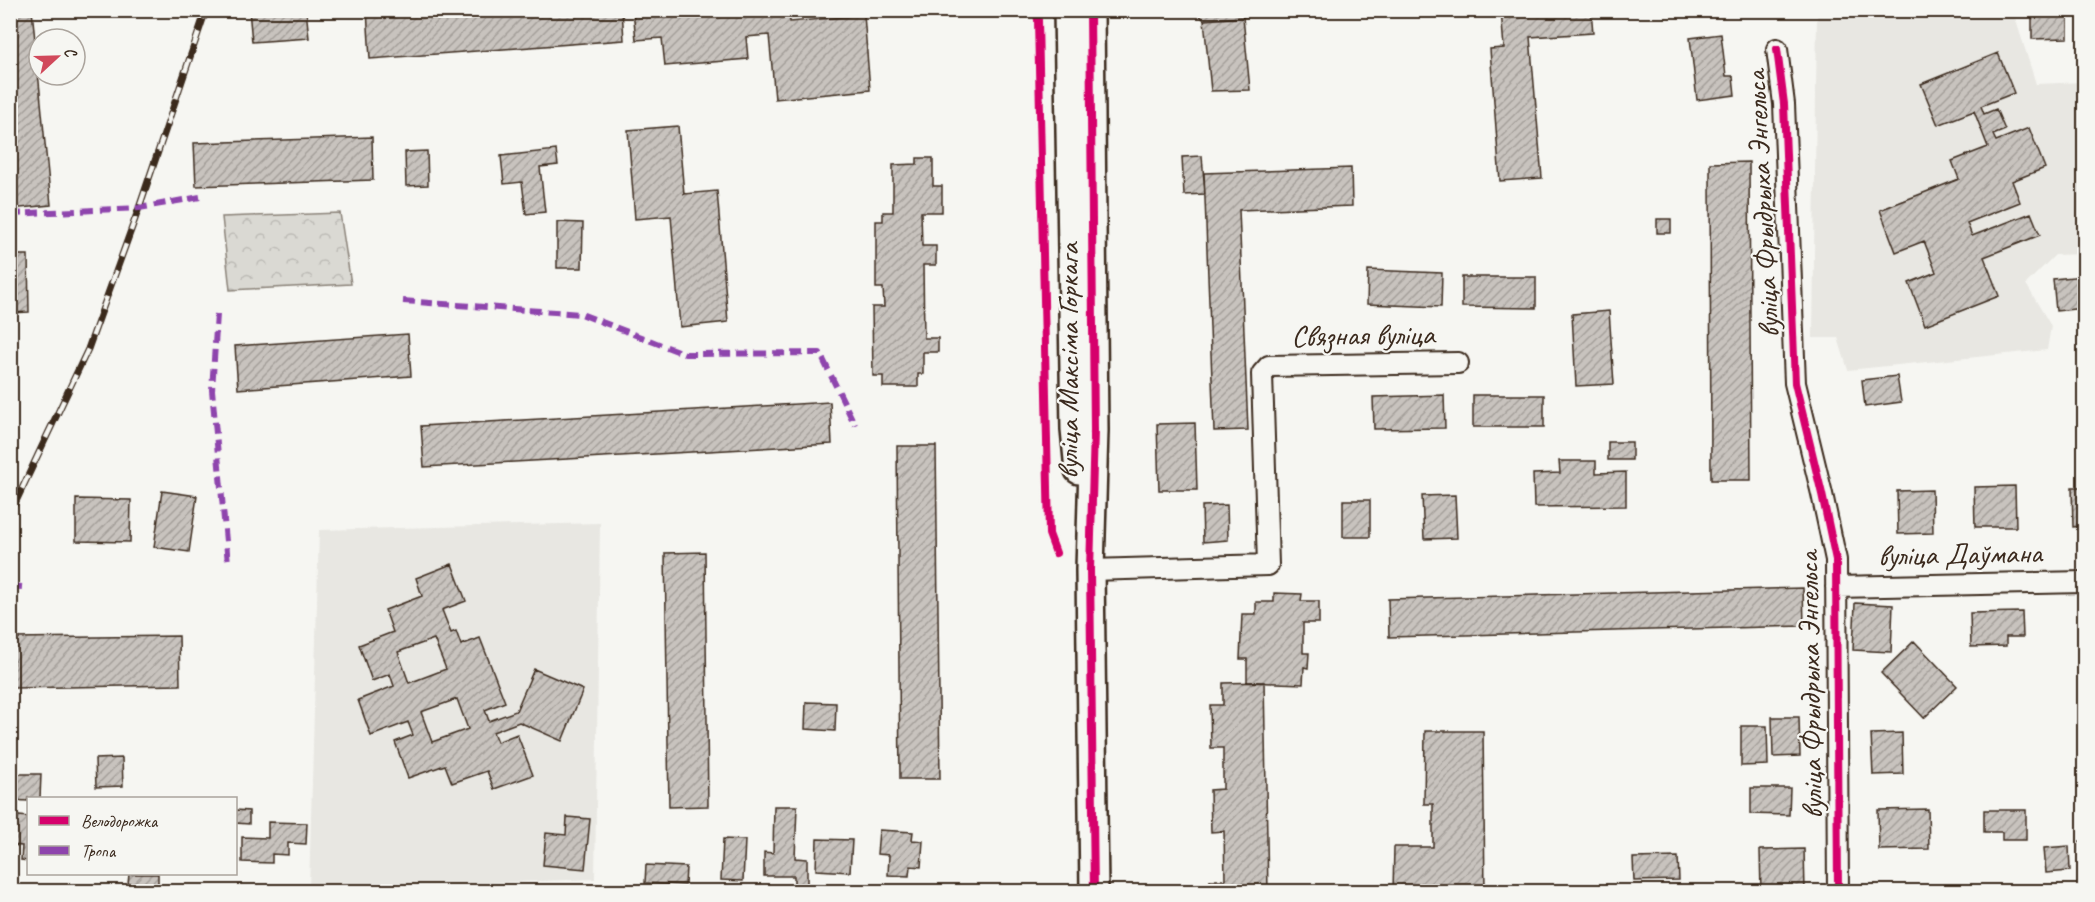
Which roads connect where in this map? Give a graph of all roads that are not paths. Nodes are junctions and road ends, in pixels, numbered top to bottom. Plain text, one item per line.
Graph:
1 (1068, 10) edge
2 (1090, 10) edge
3 (1777, 50) dead end
4 (1458, 363) dead end
5 (1090, 570) junction
6 (2085, 582) edge
7 (1836, 587) junction
8 (1094, 891) edge
9 (1838, 891) edge

1 - 5 street, вуліца Максіма Горкага
2 - 5 street, вуліца Максіма Горкага
3 - 7 street, вуліца Фрыдрыха Энгельса
4 - 5 street, Связная вуліца
5 - 8 street, вуліца Максіма Горкага
6 - 7 street, вуліца Даўмана
7 - 9 street, вуліца Фрыдрыха Энгельса

